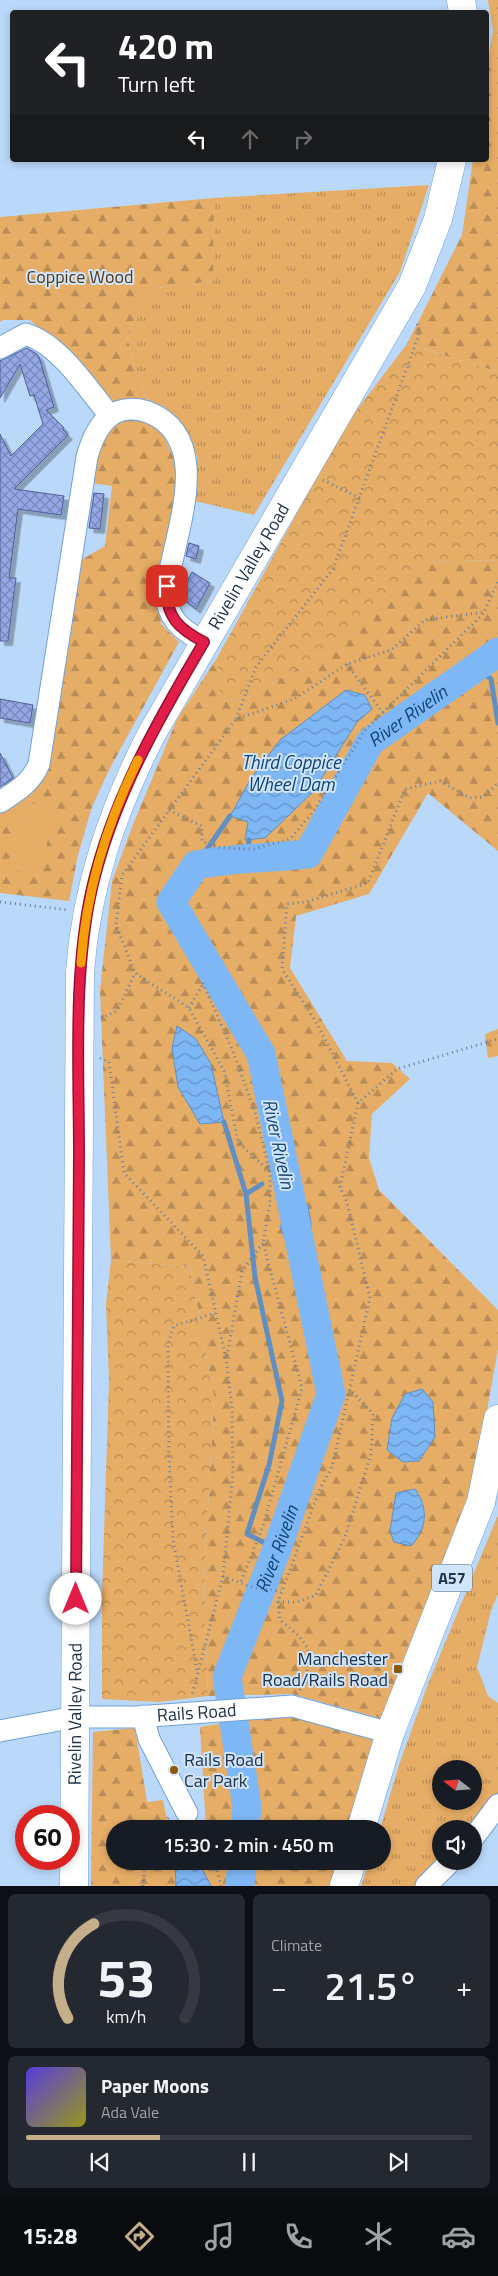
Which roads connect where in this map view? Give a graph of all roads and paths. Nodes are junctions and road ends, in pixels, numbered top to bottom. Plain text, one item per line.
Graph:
1 (452, 162) edge
2 (412, 286) junction
3 (0, 348) edge
4 (110, 416) junction
5 (304, 471) junction
6 (360, 498) junction
7 (498, 582) edge
8 (484, 612) junction
9 (204, 642) junction
10 (347, 664) junction
11 (383, 713) junction
12 (236, 720) junction
13 (498, 783) edge
14 (0, 802) edge
15 (169, 810) junction
16 (0, 902) edge
17 (87, 911) junction
18 (135, 973) junction
19 (189, 1008) junction
20 (80, 1038) junction
21 (498, 1039) edge
22 (358, 1103) junction
23 (270, 1172) junction
24 (263, 1243) junction
25 (216, 1313) junction
26 (226, 1359) junction
27 (350, 1388) junction
28 (498, 1419) edge
29 (223, 1576) junction
30 (240, 1581) junction
31 (281, 1591) junction
32 (278, 1602) junction
33 (197, 1673) junction
34 (292, 1706) junction
35 (189, 1713) junction
36 (143, 1716) junction
37 (75, 1717) junction
38 (0, 1731) edge
39 (390, 1733) junction
40 (498, 1805) edge
41 (187, 1812) dead end
42 (364, 1820) edge
43 (482, 1826) edge
44 (144, 1870) edge
45 (217, 1870) edge
46 (349, 1870) edge
47 (442, 1870) edge
48 (74, 1886) edge
49 (143, 1886) edge
50 (221, 1886) edge
51 (344, 1886) edge
52 (426, 1886) edge

1 - 2 main road, Rivelin Valley Road
2 - 5 main road, Rivelin Valley Road
2 - 6 path
3 - 4 street
4 - 9 street
4 - 14 street
5 - 6 path
5 - 9 main road, Rivelin Valley Road
6 - 12 path
7 - 8 path
8 - 10 path
8 - 11 path
9 - 17 main road, Rivelin Valley Road
10 - 11 path
10 - 12 path
11 - 15 path
12 - 15 path
13 - 22 path
15 - 18 path
16 - 17 path
17 - 20 main road, Rivelin Valley Road
18 - 19 path
18 - 20 path
19 - 23 path
19 - 23 path
20 - 25 path
20 - 37 main road, Rivelin Valley Road
21 - 22 path
22 - 27 path
23 - 24 path
24 - 26 path
24 - 30 path
25 - 26 path
25 - 33 path
26 - 29 path
27 - 31 path
27 - 32 path
28 - 39 main road, A57
29 - 30 path
29 - 33 path
30 - 31 path
31 - 32 path
32 - 34 path
33 - 35 path
34 - 35 street, Rails Road
34 - 39 street, Rails Road
35 - 36 street, Rails Road
36 - 37 street, Rails Road
36 - 41 street
37 - 38 street, Rails Road
37 - 48 main road, Rivelin Valley Road
39 - 42 main road, A57
40 - 43 street
44 - 49 path
45 - 50 path
46 - 51 main road
47 - 52 street

